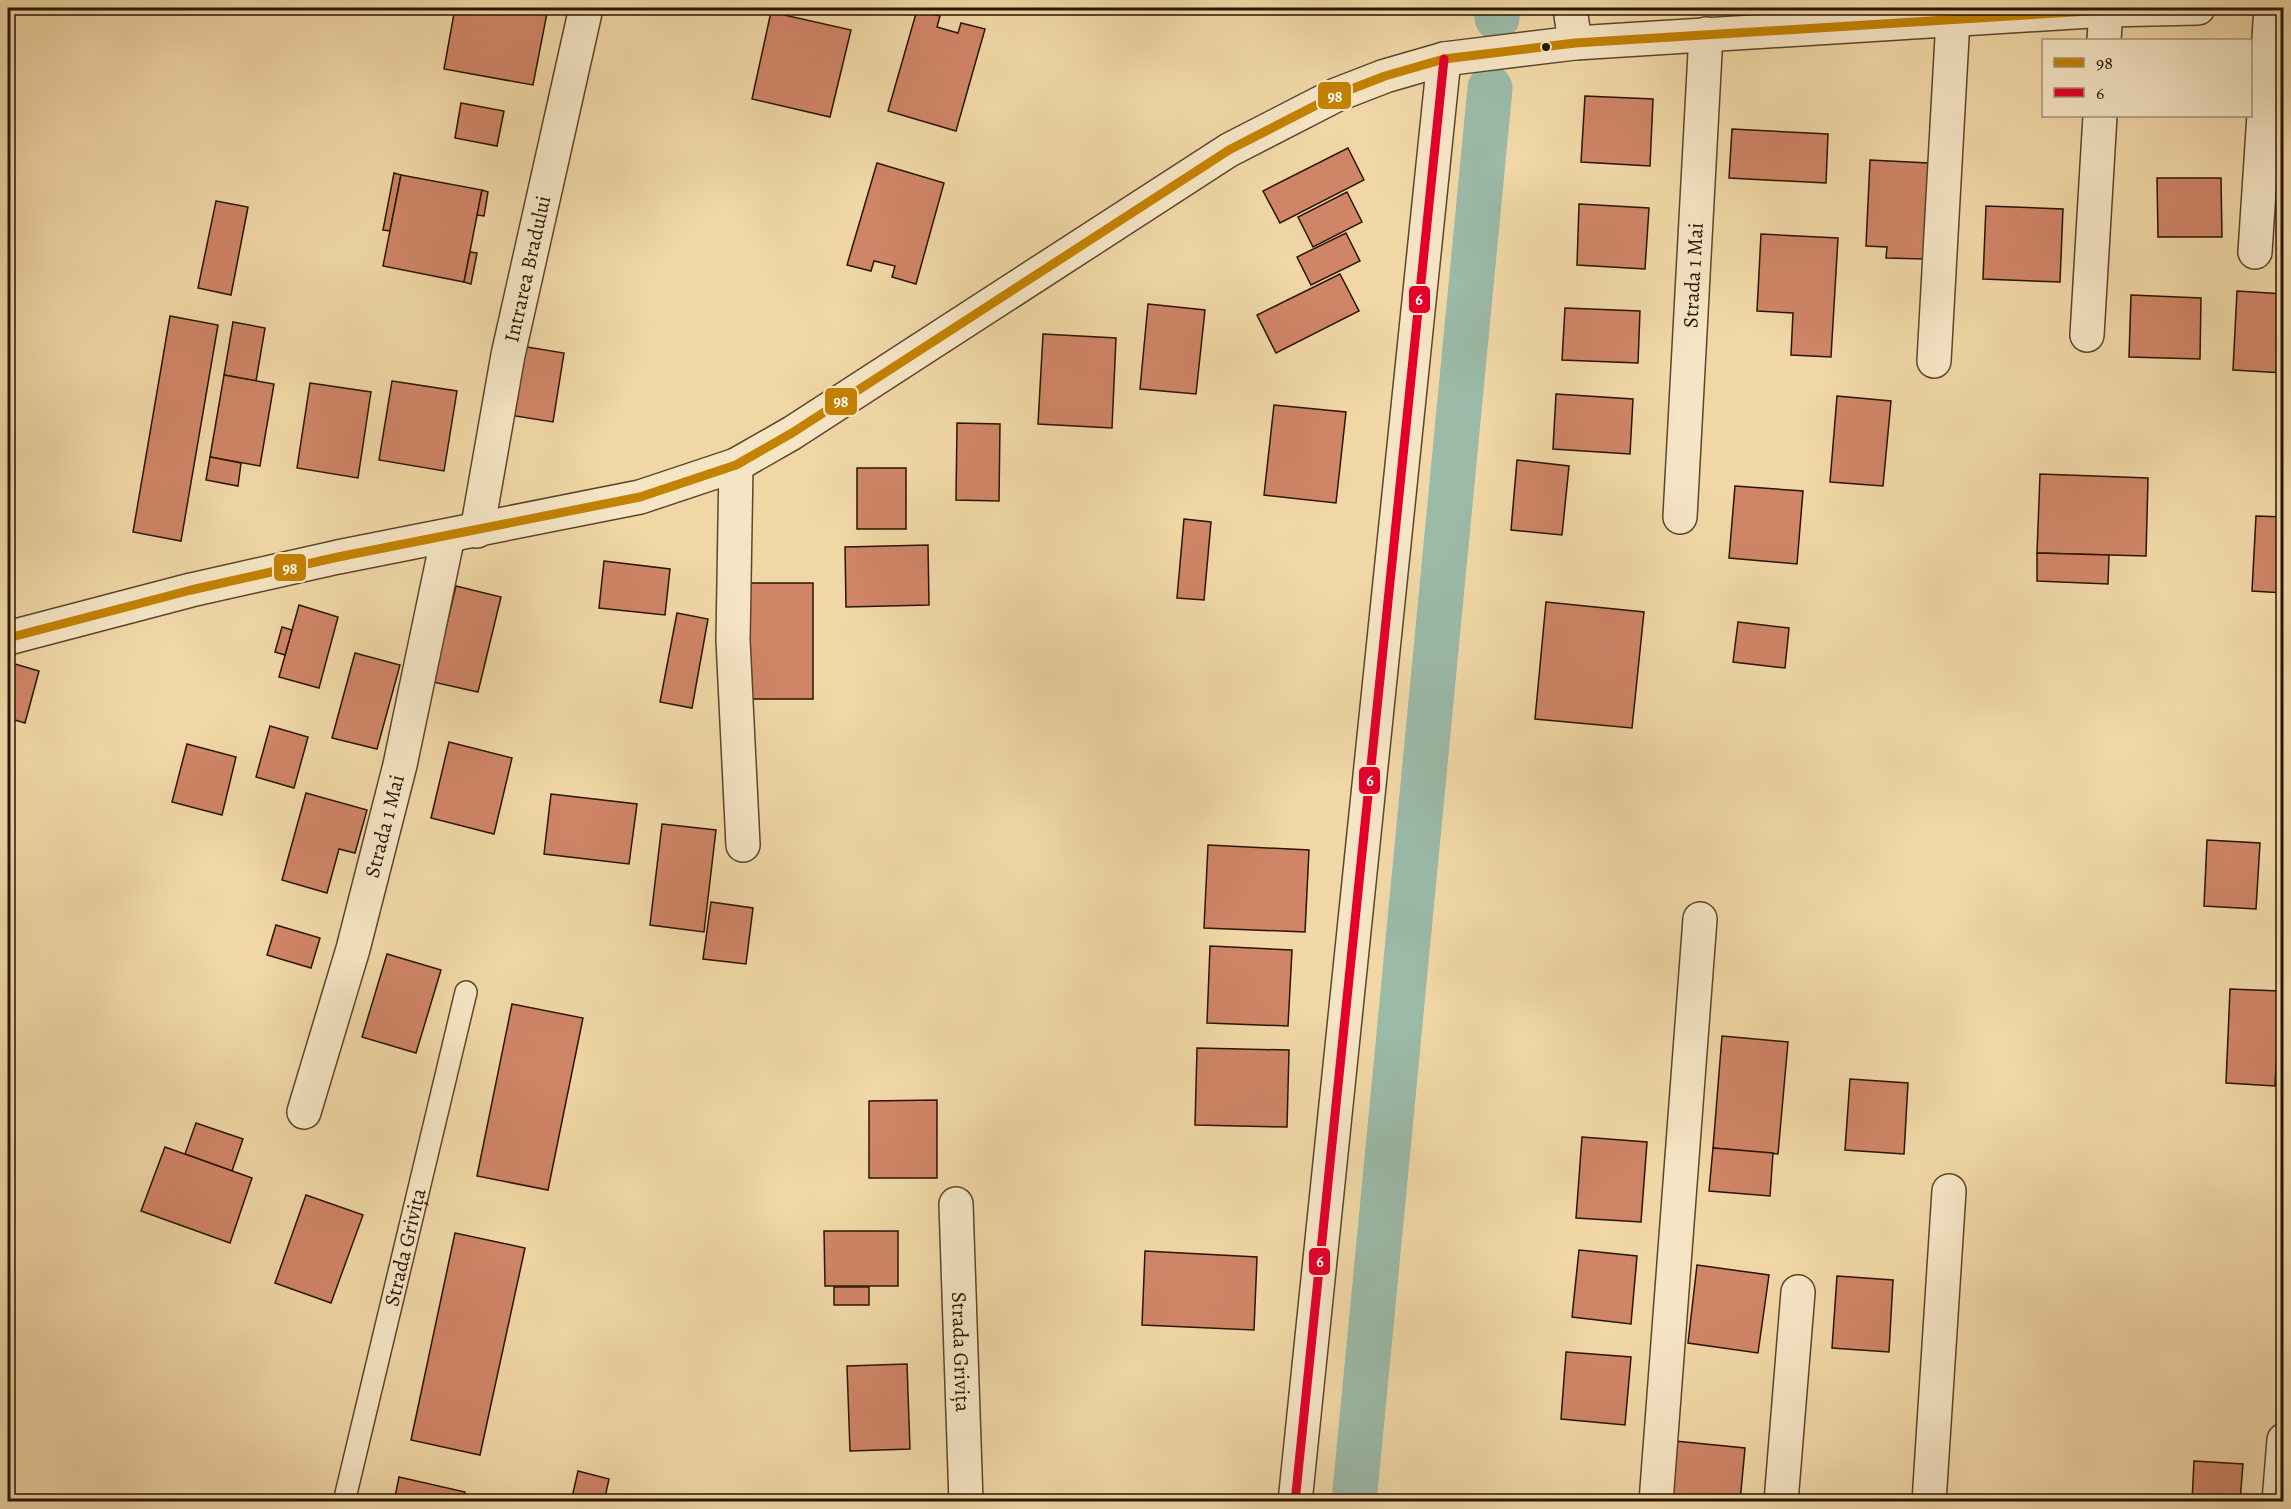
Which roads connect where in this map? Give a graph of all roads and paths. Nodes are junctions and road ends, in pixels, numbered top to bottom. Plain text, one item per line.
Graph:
1 (586, 8) edge
2 (1570, 8) edge
3 (2155, 8) edge
4 (2198, 8) edge
5 (2271, 8) edge
6 (1953, 19) junction
7 (2105, 25) edge
8 (1706, 34) junction
9 (1575, 43) junction
10 (1444, 59) junction
11 (2100, 117) edge
12 (2255, 252) dead end
13 (2087, 335) dead end
14 (1934, 361) dead end
15 (736, 465) junction
16 (1680, 517) dead end
17 (463, 533) junction
18 (8, 638) edge
19 (743, 845) dead end
20 (1700, 920) dead end
21 (466, 992) dead end
22 (304, 1112) dead end
23 (1949, 1191) dead end
24 (956, 1204) dead end
25 (1798, 1292) dead end
26 (2283, 1440) edge
27 (344, 1502) edge
28 (966, 1502) edge
29 (1294, 1502) edge
30 (1656, 1502) edge
31 (1781, 1502) edge
32 (1929, 1502) edge
33 (2279, 1502) edge

1 - 17 street, Intrarea Bradului
2 - 9 street
3 - 4 street
3 - 7 street
5 - 12 street
6 - 7 street
6 - 8 street
6 - 14 street
8 - 9 street
8 - 16 street, Strada 1 Mai
9 - 10 street
10 - 15 street
10 - 29 street
11 - 13 street
15 - 17 street
15 - 19 street
17 - 18 street
17 - 22 street, Strada 1 Mai
20 - 30 street
21 - 27 lane, Strada Grivița
23 - 32 street
24 - 28 street, Strada Grivița
25 - 31 street
26 - 33 street

